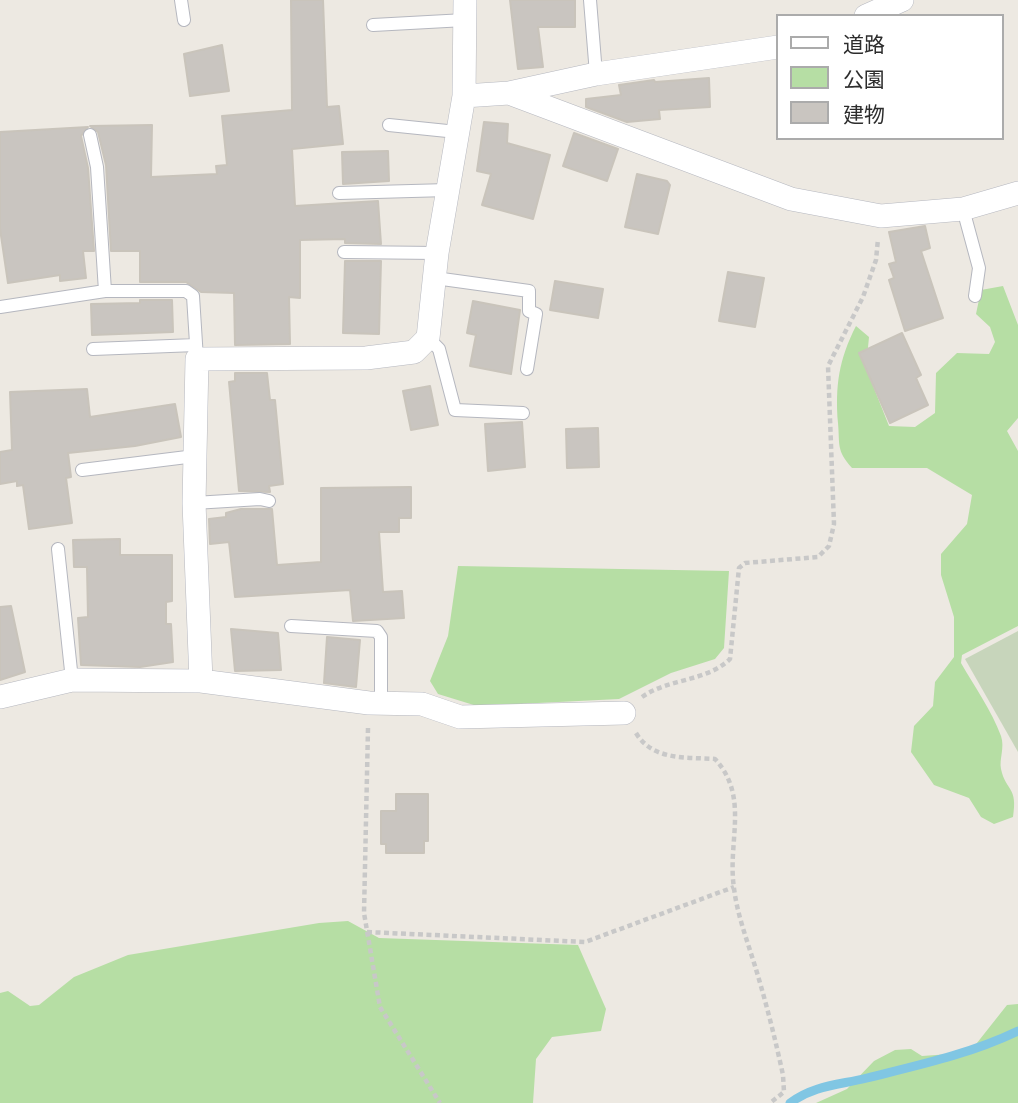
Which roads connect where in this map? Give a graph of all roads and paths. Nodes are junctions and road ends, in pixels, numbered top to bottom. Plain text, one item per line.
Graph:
1 (181, 0) edge
2 (590, 0) edge
3 (902, 0) edge
4 (465, 10) edge
5 (870, 14) edge
6 (184, 20) dead end
7 (373, 25) dead end
8 (776, 47) edge
9 (596, 74) junction
10 (509, 93) junction
11 (464, 96) junction
12 (389, 125) dead end
13 (457, 132) junction
14 (90, 135) dead end
15 (448, 190) junction
16 (339, 193) dead end
17 (1018, 193) edge
18 (963, 209) junction
19 (881, 216) junction
20 (344, 252) dead end
21 (437, 253) junction
22 (435, 278) junction
23 (105, 291) junction
24 (975, 296) dead end
25 (0, 307) edge
26 (428, 338) junction
27 (93, 349) dead end
28 (196, 352) junction
29 (527, 369) dead end
30 (523, 413) dead end
31 (195, 456) junction
32 (82, 470) dead end
33 (269, 501) dead end
34 (194, 503) junction
35 (58, 550) dead end
36 (291, 626) dead end
37 (72, 680) junction
38 (201, 681) junction
39 (0, 697) edge
40 (375, 703) junction
41 (624, 713) junction
42 (734, 887) junction
43 (367, 932) junction
44 (440, 1103) edge
45 (770, 1103) edge

1 - 6 lane
2 - 9 lane
3 - 5 street
4 - 7 lane
4 - 11 street
8 - 9 street
9 - 10 street
10 - 11 street
10 - 19 street
11 - 13 street
12 - 13 lane
13 - 15 street
14 - 23 lane
15 - 16 lane
15 - 21 street
17 - 18 street
18 - 19 street
18 - 24 lane
19 - 41 path
20 - 21 lane
21 - 22 street
22 - 26 street
22 - 29 lane
23 - 25 lane
23 - 28 lane
26 - 28 street
26 - 30 lane
27 - 28 lane
28 - 31 street
31 - 32 lane
31 - 34 street
33 - 34 lane
34 - 38 street
35 - 37 lane
36 - 40 lane
37 - 38 street
37 - 39 street
38 - 40 street
40 - 41 street
40 - 43 path
41 - 42 path
42 - 43 path
42 - 45 path
43 - 44 path

